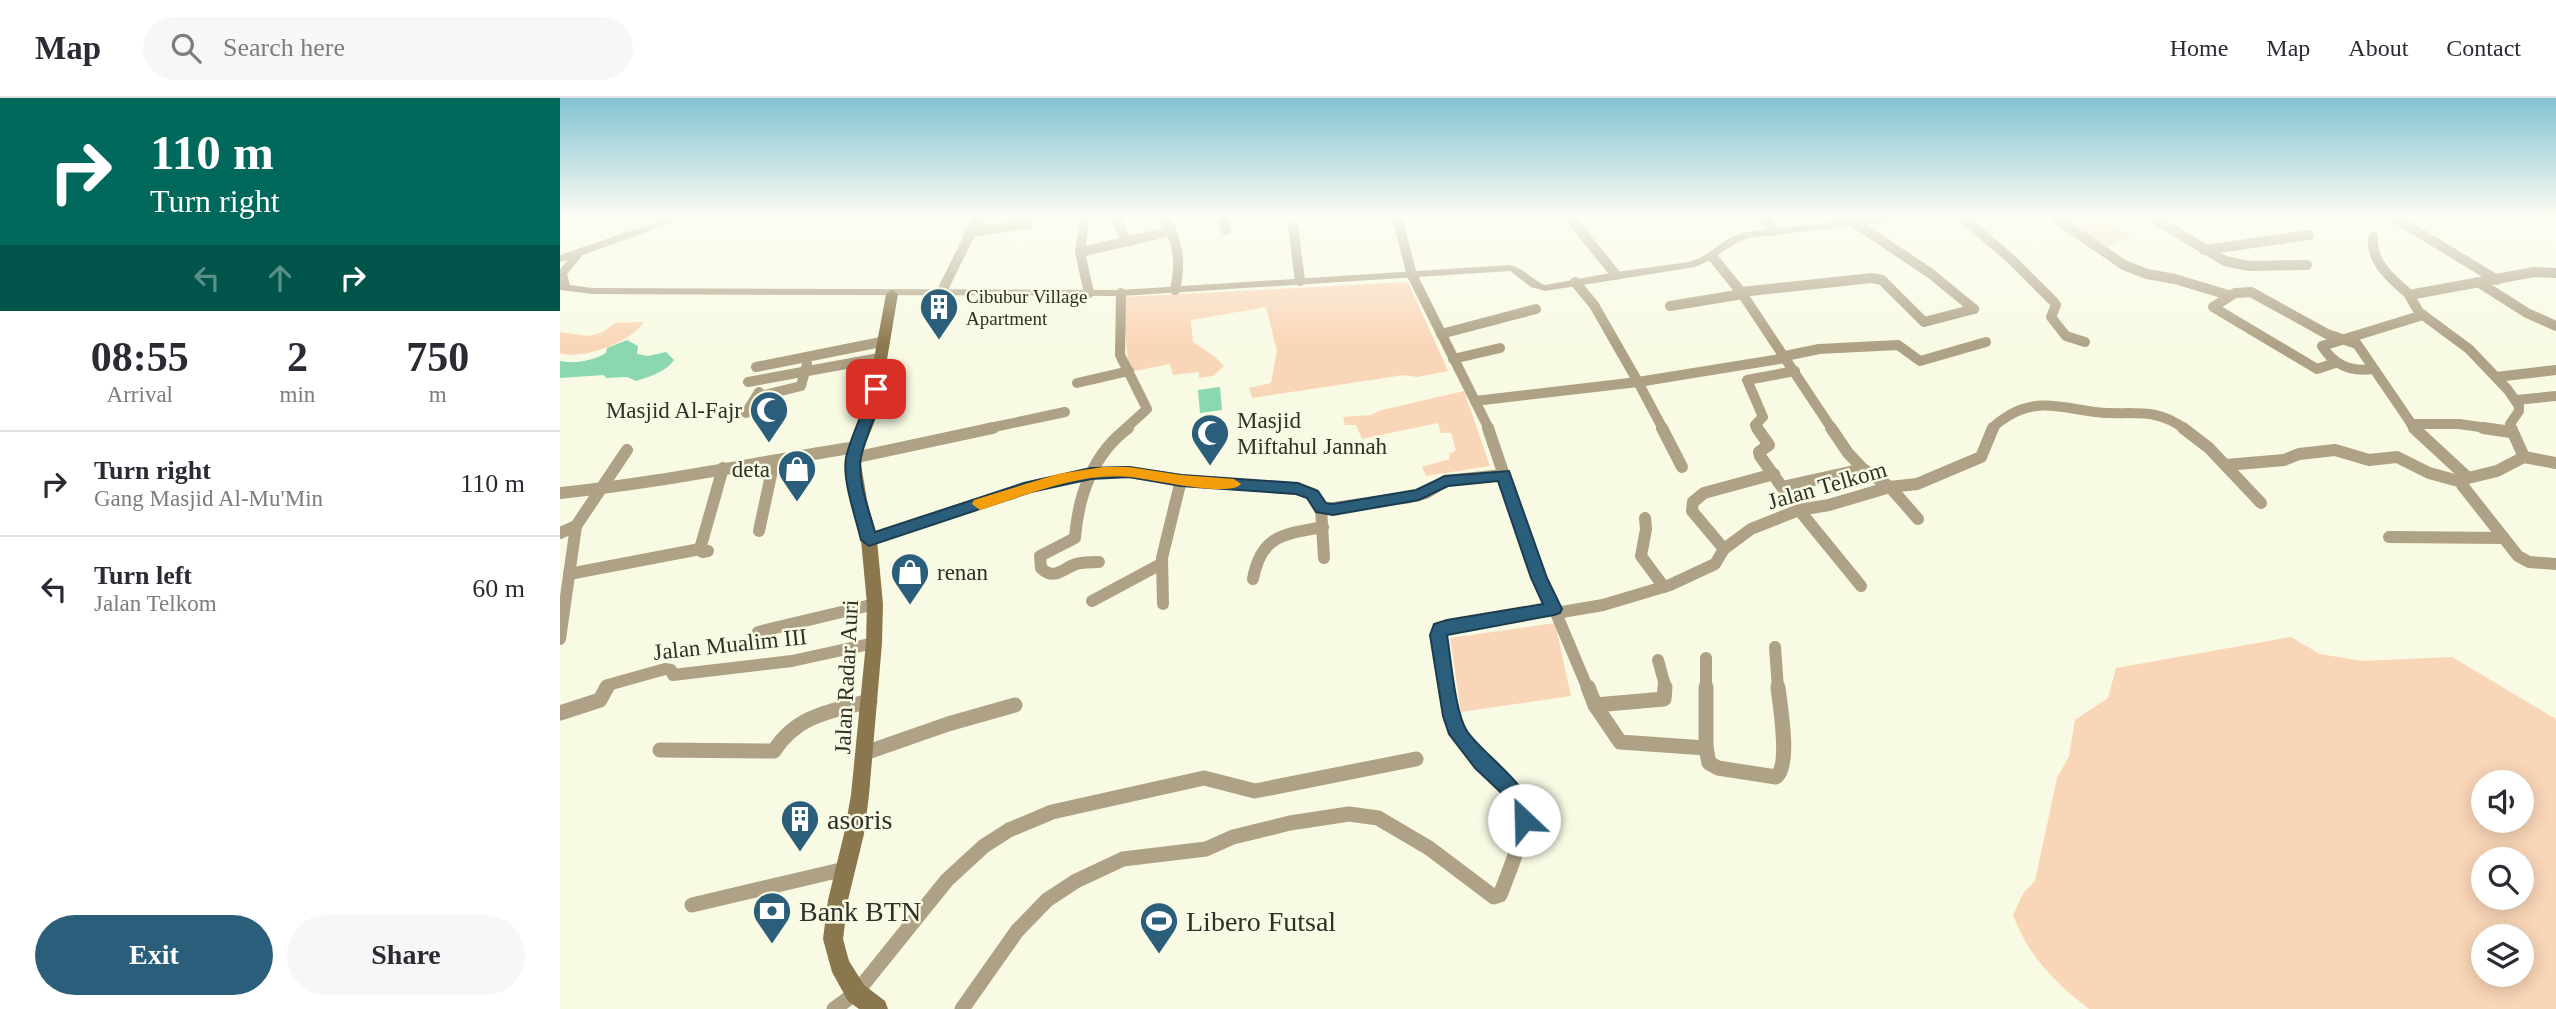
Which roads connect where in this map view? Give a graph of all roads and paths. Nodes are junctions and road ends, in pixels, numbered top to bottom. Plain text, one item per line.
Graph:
1 (572, 261) edge
2 (959, 261) edge
3 (1082, 261) edge
4 (1182, 261) edge
5 (1297, 261) edge
6 (1408, 261) edge
7 (1604, 261) edge
8 (1699, 261) edge
9 (1716, 261) edge
10 (1913, 261) edge
11 (2013, 261) edge
12 (2117, 261) edge
13 (2224, 261) edge
14 (2379, 261) edge
15 (2465, 261) edge
16 (2306, 265) dead end
17 (2556, 273) edge
18 (1412, 275) junction
19 (1616, 275) junction
20 (2497, 280) junction
21 (1300, 281) junction
22 (1575, 282) junction
23 (2478, 282) junction
24 (563, 287) edge
25 (1175, 290) junction
26 (942, 293) junction
27 (1089, 293) junction
28 (1121, 293) junction
29 (1742, 293) junction
30 (891, 294) junction
31 (2409, 294) junction
32 (2228, 295) junction
33 (1670, 306) dead end
34 (1536, 309) dead end
35 (2423, 315) junction
36 (2556, 326) edge
37 (1441, 334) junction
38 (2346, 339) junction
39 (1986, 342) dead end
40 (2085, 342) dead end
41 (1500, 348) dead end
42 (880, 350) junction
43 (808, 357) junction
44 (1786, 357) junction
45 (1453, 359) junction
46 (773, 363) junction
47 (2335, 363) junction
48 (756, 367) dead end
49 (2372, 369) junction
50 (2556, 370) edge
51 (1129, 371) junction
52 (1795, 371) junction
53 (806, 372) junction
54 (2497, 377) junction
55 (767, 379) junction
56 (1638, 382) junction
57 (748, 383) dead end
58 (1077, 383) dead end
59 (2556, 396) edge
60 (756, 397) junction
61 (2515, 400) junction
62 (1475, 401) junction
63 (1065, 412) dead end
64 (746, 413) dead end
65 (2411, 424) junction
66 (2511, 432) junction
67 (626, 450) dead end
68 (855, 453) junction
69 (2524, 457) junction
70 (774, 461) junction
71 (2556, 463) edge
72 (2226, 465) junction
73 (1682, 467) dead end
74 (723, 468) junction
75 (1863, 469) junction
76 (1091, 473) junction
77 (1774, 474) junction
78 (1503, 475) junction
79 (1181, 480) junction
80 (2464, 480) junction
81 (1890, 487) junction
82 (599, 490) junction
83 (560, 493) edge
84 (2261, 503) dead end
85 (1321, 508) junction
86 (1799, 510) junction
87 (1645, 518) dead end
88 (1918, 519) dead end
89 (576, 526) junction
90 (1323, 527) junction
91 (760, 531) dead end
92 (560, 534) edge
93 (2389, 537) dead end
94 (2504, 538) junction
95 (869, 540) junction
96 (1724, 549) junction
97 (1324, 558) dead end
98 (1099, 562) dead end
99 (1161, 564) junction
100 (2556, 564) edge
101 (569, 574) junction
102 (1253, 579) dead end
103 (1861, 586) dead end
104 (1664, 587) junction
105 (1091, 601) dead end
106 (875, 604) junction
107 (1163, 604) dead end
108 (1555, 611) junction
109 (758, 632) dead end
110 (560, 639) edge
111 (874, 643) junction
112 (1775, 647) dead end
113 (1706, 658) dead end
114 (1658, 660) dead end
115 (870, 701) junction
116 (1015, 705) dead end
117 (1595, 705) junction
118 (560, 713) edge
119 (1706, 748) junction
120 (660, 750) dead end
121 (865, 753) junction
122 (1416, 759) dead end
123 (845, 869) junction
124 (692, 905) dead end
125 (856, 993) junction
126 (834, 1009) edge
127 (877, 1009) edge
128 (962, 1009) edge

1 - 24 street
2 - 26 street
3 - 27 street
4 - 25 street
5 - 21 street
6 - 18 street
7 - 19 street
8 - 19 street
9 - 29 street
10 - 29 street
11 - 40 street
12 - 32 street
13 - 16 street
14 - 31 street
15 - 20 street
17 - 20 street
18 - 21 street
18 - 22 street
18 - 37 street
19 - 22 street
20 - 23 street
21 - 25 street
22 - 56 street
23 - 31 street
23 - 36 street
24 - 30 street
25 - 28 street
26 - 27 street
26 - 30 street
27 - 28 street
28 - 51 street
29 - 33 street
29 - 44 street
30 - 42 main road
31 - 35 street
32 - 38 street
32 - 47 street
34 - 37 street
35 - 38 street
35 - 54 street
37 - 45 street
38 - 47 street
38 - 49 street
39 - 44 street
41 - 45 street
42 - 43 street
42 - 53 street
42 - 68 main road
43 - 46 street
43 - 53 street
44 - 52 street
44 - 56 street
45 - 62 street
46 - 48 street
46 - 55 street
47 - 49 street
49 - 65 street
50 - 54 street
51 - 58 street
51 - 76 street
52 - 75 street
52 - 77 street
53 - 55 street
53 - 60 street
54 - 61 street
55 - 57 street
55 - 60 street
56 - 62 street
56 - 73 street
59 - 61 street
60 - 64 street
61 - 66 street
62 - 78 street
63 - 68 street
65 - 66 street
65 - 80 street
66 - 69 street
67 - 82 street
68 - 70 street
68 - 95 main road, Jalan Radar Auri
69 - 71 street
69 - 80 street
70 - 74 street
70 - 91 street
72 - 80 street
72 - 81 street, Jalan Telkom
72 - 84 street, Jalan Telkom
74 - 82 street
74 - 101 street
75 - 77 street
75 - 81 street
76 - 79 street
76 - 95 street
76 - 98 street
77 - 96 street
78 - 85 street
78 - 108 street
79 - 85 street
79 - 99 street
80 - 94 street
81 - 86 street, Jalan Telkom
81 - 88 street
82 - 83 street
82 - 89 street
85 - 90 street
86 - 96 street, Jalan Telkom
86 - 103 street
87 - 104 street
89 - 92 street
89 - 101 street
90 - 97 street
90 - 102 street
93 - 94 street
94 - 100 street
95 - 106 main road, Jalan Radar Auri
96 - 104 street, Jalan Telkom
99 - 105 street
99 - 107 street
101 - 110 street
104 - 108 street, Jalan Telkom
106 - 109 street
106 - 111 main road, Jalan Radar Auri
108 - 117 street
108 - 128 street, Jalan Telkom
111 - 115 main road, Jalan Radar Auri
111 - 118 street, Jalan Mualim III
112 - 119 street
113 - 119 street
114 - 117 street
115 - 120 street
115 - 121 main road, Jalan Radar Auri
116 - 121 street
117 - 119 street
121 - 123 main road, Jalan Radar Auri
122 - 125 street
123 - 124 street
123 - 125 main road, Jalan Radar Auri
125 - 126 street
125 - 127 main road, Jalan Radar Auri

